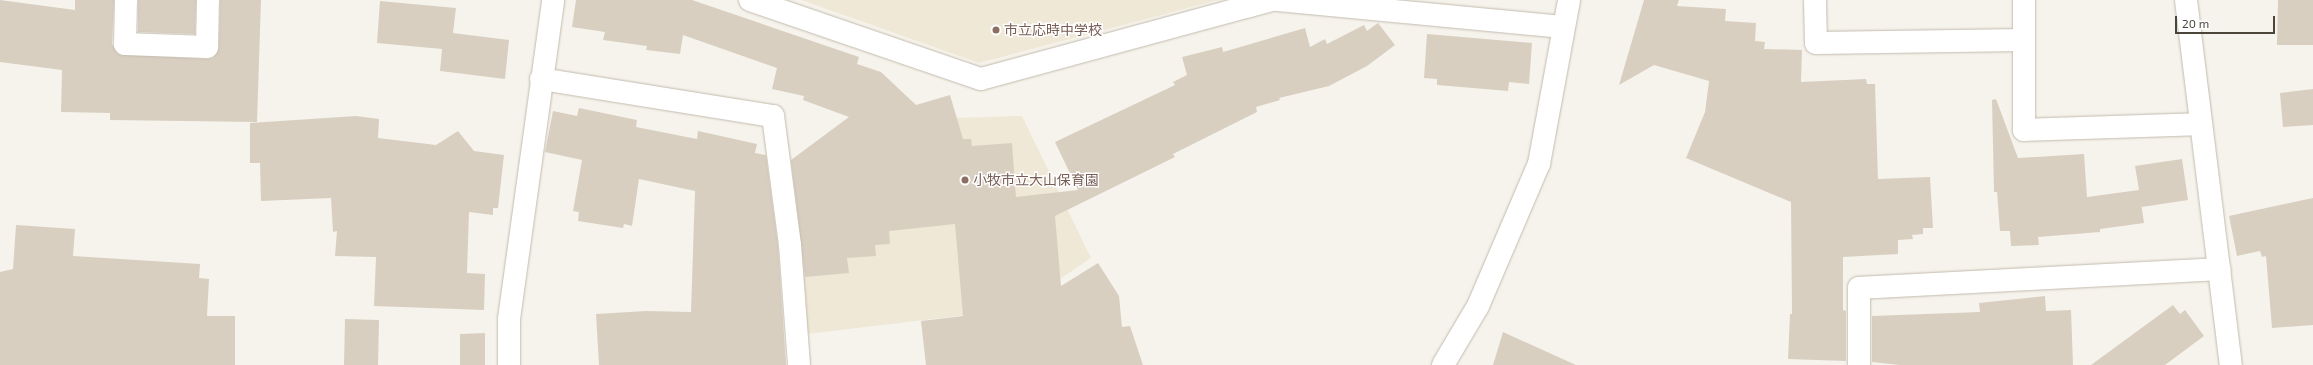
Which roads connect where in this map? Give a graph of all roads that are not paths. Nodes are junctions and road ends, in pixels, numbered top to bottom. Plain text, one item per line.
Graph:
1 (126, 0) edge
2 (208, 0) edge
3 (553, 0) edge
4 (750, 0) edge
5 (1271, 0) edge
6 (1278, 0) edge
7 (1569, 0) edge
8 (1816, 0) edge
9 (2024, 0) edge
10 (2186, 0) edge
11 (1563, 27) junction
12 (2024, 40) junction
13 (541, 79) junction
14 (2201, 124) junction
15 (2219, 269) junction
16 (510, 365) edge
17 (799, 365) edge
18 (1443, 365) edge
19 (1859, 365) edge
20 (2231, 365) edge

1 - 2 street
3 - 13 street
4 - 5 street
6 - 11 street
7 - 11 street
8 - 12 street
9 - 12 street
10 - 14 street
11 - 18 street
12 - 14 street
13 - 16 street
13 - 17 street
14 - 15 street
15 - 19 street
15 - 20 street

